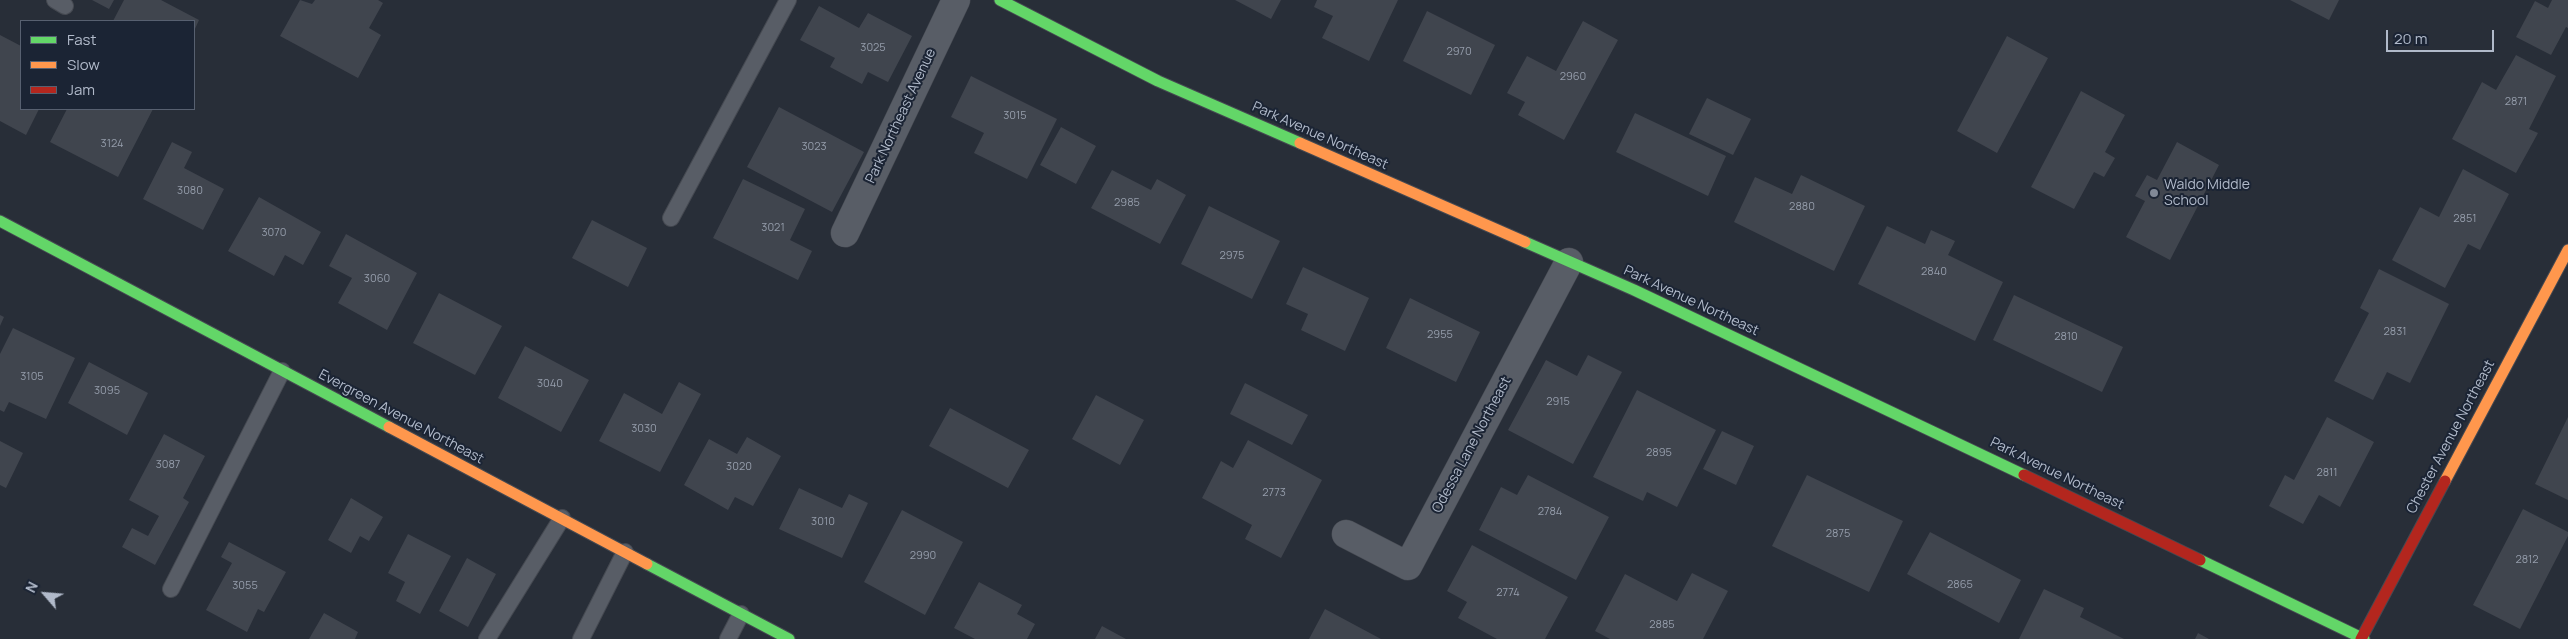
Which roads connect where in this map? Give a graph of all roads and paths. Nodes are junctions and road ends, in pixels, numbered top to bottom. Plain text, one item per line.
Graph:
1 (788, 0) edge
2 (956, 0) edge
3 (1000, 0) edge
4 (671, 218) dead end
5 (0, 221) edge
6 (845, 233) dead end
7 (2568, 250) edge
8 (1569, 262) junction
9 (282, 371) junction
10 (562, 518) junction
11 (1346, 534) dead end
12 (625, 552) junction
13 (170, 589) dead end
14 (741, 614) junction
15 (487, 639) edge
16 (581, 639) edge
17 (728, 639) edge
18 (789, 639) edge
19 (2362, 639) edge

1 - 4 lane
2 - 6 street, Park Northeast Avenue
3 - 8 street, Park Avenue Northeast
5 - 9 street, Evergreen Avenue Northeast
7 - 19 street, Chester Avenue Northeast
8 - 11 street, Odessa Lane Northeast
8 - 19 street, Park Avenue Northeast
9 - 10 street, Evergreen Avenue Northeast
9 - 13 lane
10 - 12 street, Evergreen Avenue Northeast
10 - 15 lane
12 - 14 street, Evergreen Avenue Northeast
12 - 16 lane
14 - 17 lane
14 - 18 street, Evergreen Avenue Northeast

